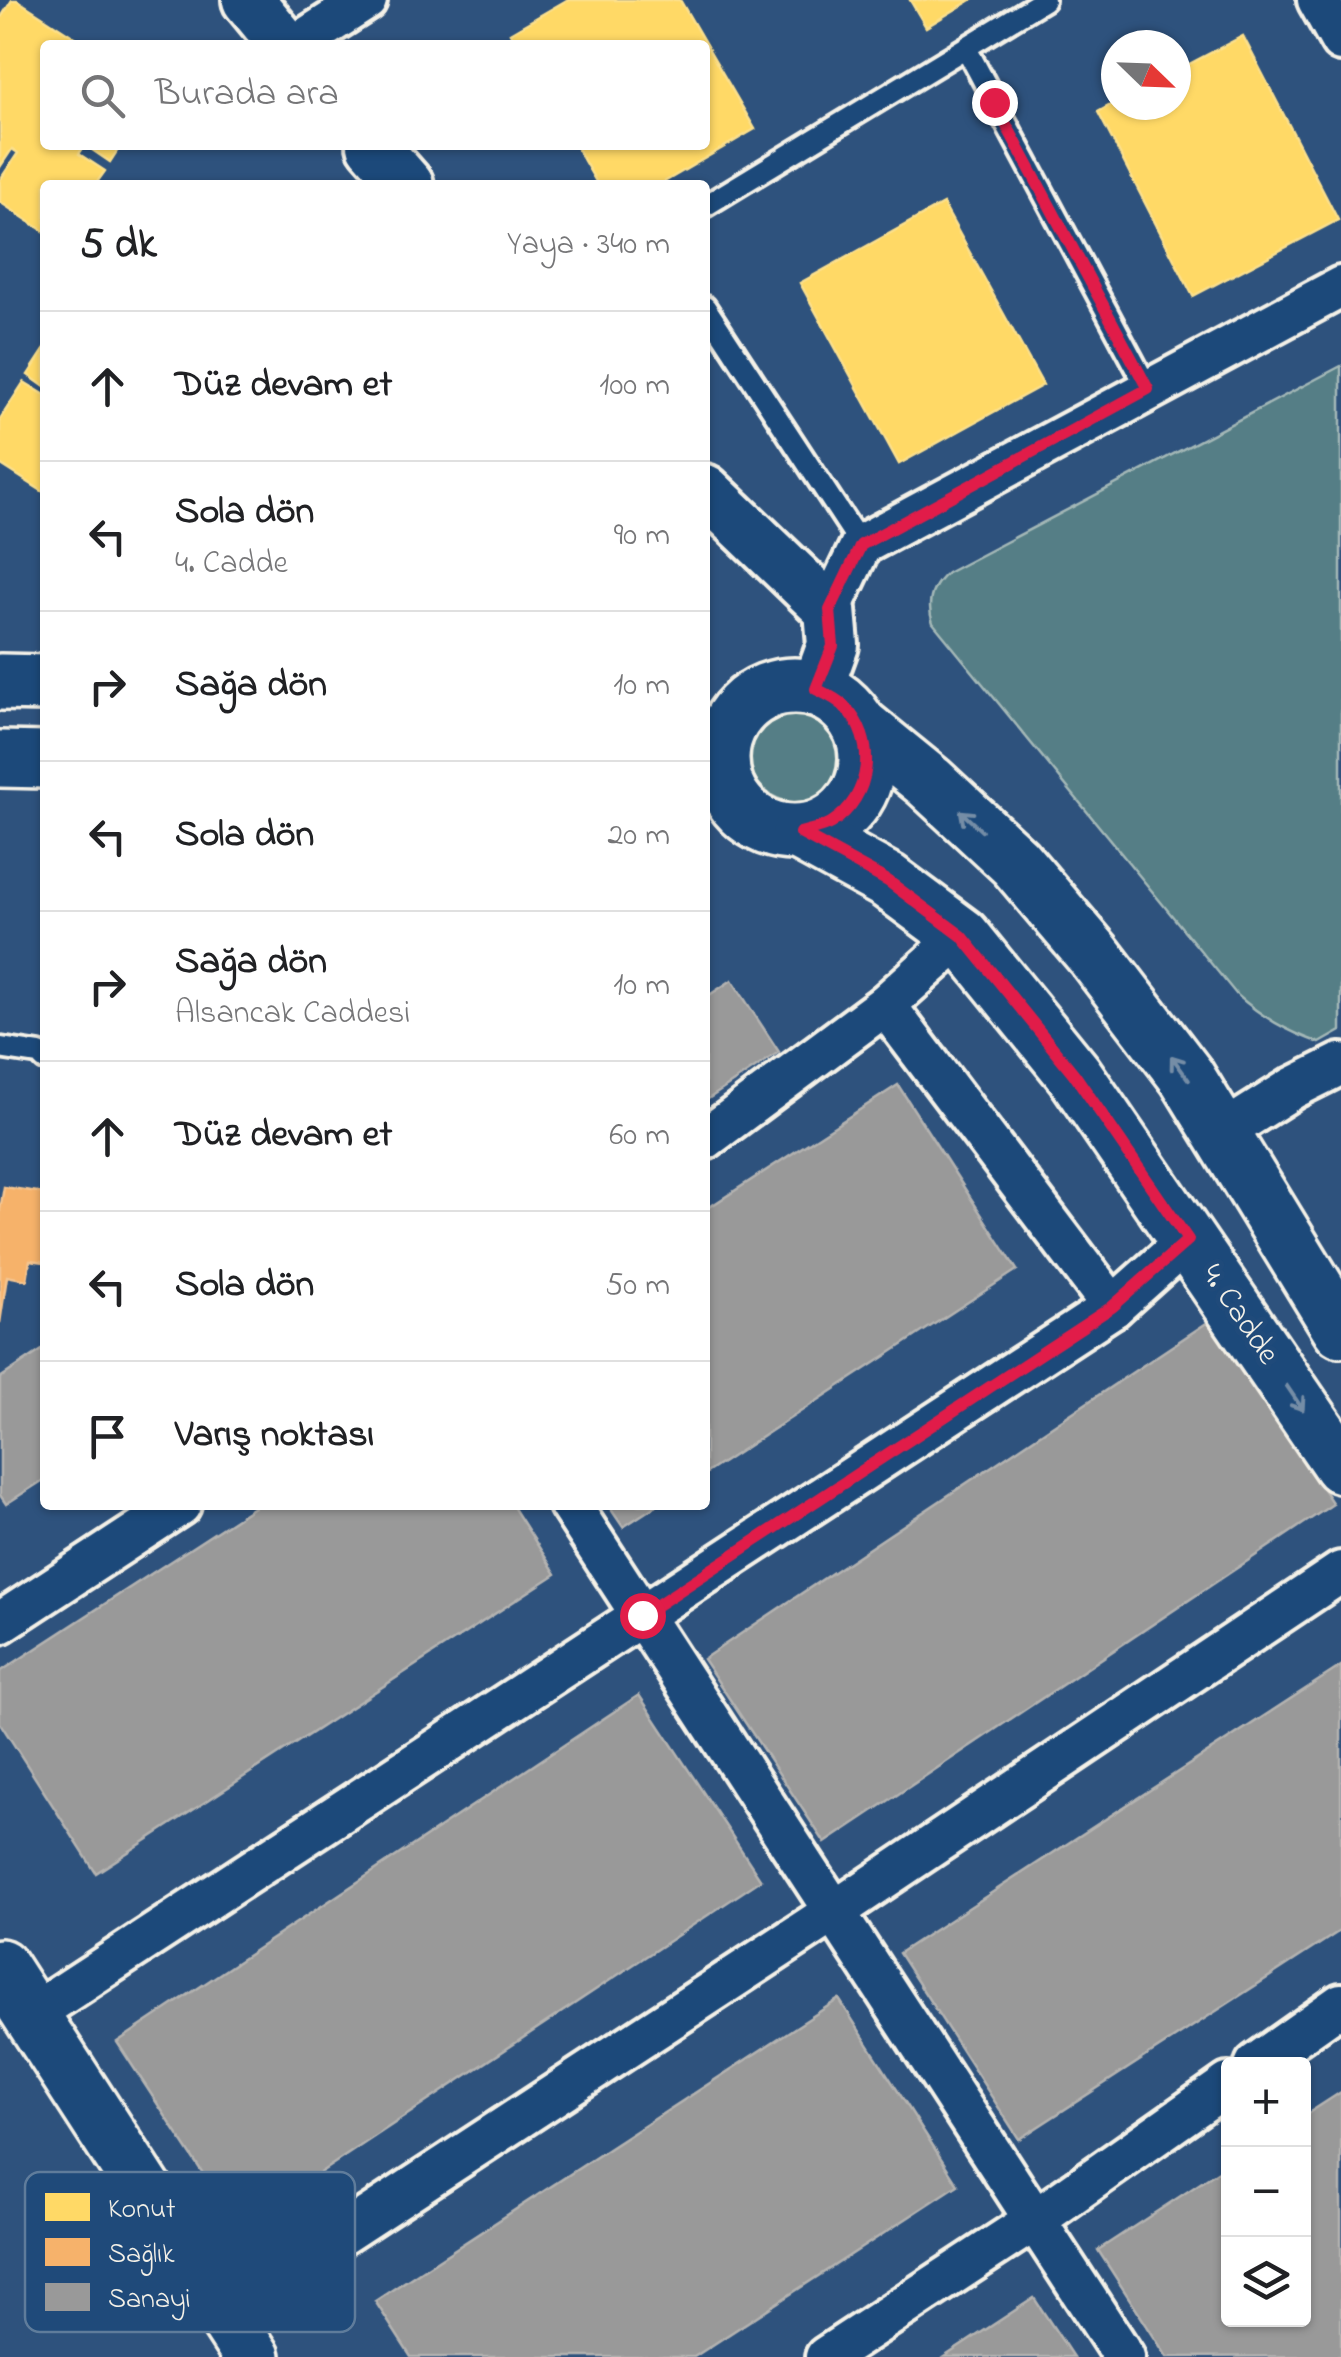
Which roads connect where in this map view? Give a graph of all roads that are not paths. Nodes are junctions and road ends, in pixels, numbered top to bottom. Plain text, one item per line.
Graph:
1 (248, 0) edge
2 (366, 0) edge
3 (1044, 0) edge
4 (1318, 0) edge
5 (281, 40) edge
6 (304, 40) edge
7 (1341, 41) edge
8 (966, 48) junction
9 (377, 150) edge
10 (404, 180) edge
11 (710, 203) edge
12 (1341, 287) edge
13 (710, 315) edge
14 (1148, 389) junction
15 (710, 495) edge
16 (861, 545) junction
17 (830, 610) junction
18 (0, 682) edge
19 (40, 683) edge
20 (816, 689) junction
21 (722, 711) edge
22 (859, 725) junction
23 (0, 759) edge
24 (40, 760) edge
25 (726, 810) edge
26 (800, 833) junction
27 (962, 936) junction
28 (884, 1005) junction
29 (0, 1048) edge
30 (40, 1055) edge
31 (1341, 1064) edge
32 (1222, 1133) junction
33 (710, 1135) edge
34 (1188, 1240) junction
35 (1112, 1307) junction
36 (1341, 1329) edge
37 (1341, 1466) edge
38 (171, 1510) edge
39 (573, 1510) edge
40 (1341, 1572) edge
41 (5, 1607) edge
42 (642, 1615) junction
43 (834, 1911) junction
44 (0, 1967) edge
45 (1341, 2004) edge
46 (31, 2015) junction
47 (1266, 2057) edge
48 (1221, 2089) edge
49 (132, 2172) edge
50 (1035, 2220) junction
51 (355, 2225) edge
52 (235, 2332) edge
53 (252, 2357) edge
54 (826, 2357) edge
55 (1124, 2357) edge

1 - 5 street
2 - 6 street
3 - 8 lane
4 - 7 street
8 - 11 lane
8 - 14 lane
9 - 10 street
12 - 14 street
13 - 16 lane
14 - 16 street
15 - 17 street
16 - 17 street
17 - 20 street
18 - 19 main road
20 - 21 main road
20 - 22 main road
21 - 25 main road
22 - 26 main road
32 -> 22 main road
23 - 24 main road
25 - 26 main road
26 - 27 main road, 4. Cadde
27 - 28 street
27 - 34 main road, 4. Cadde
28 - 33 street
28 - 35 street
29 - 30 lane
31 - 32 street
32 - 36 main road
34 - 35 street
34 -> 37 main road, 4. Cadde
35 - 42 street
38 - 41 street
39 - 42 street
40 - 43 street
42 - 43 street
42 - 46 street
43 - 50 street
43 - 51 street
44 - 46 main road
45 - 47 street
46 - 49 main road
48 - 50 street
50 - 54 street
50 - 55 street
52 - 53 main road

